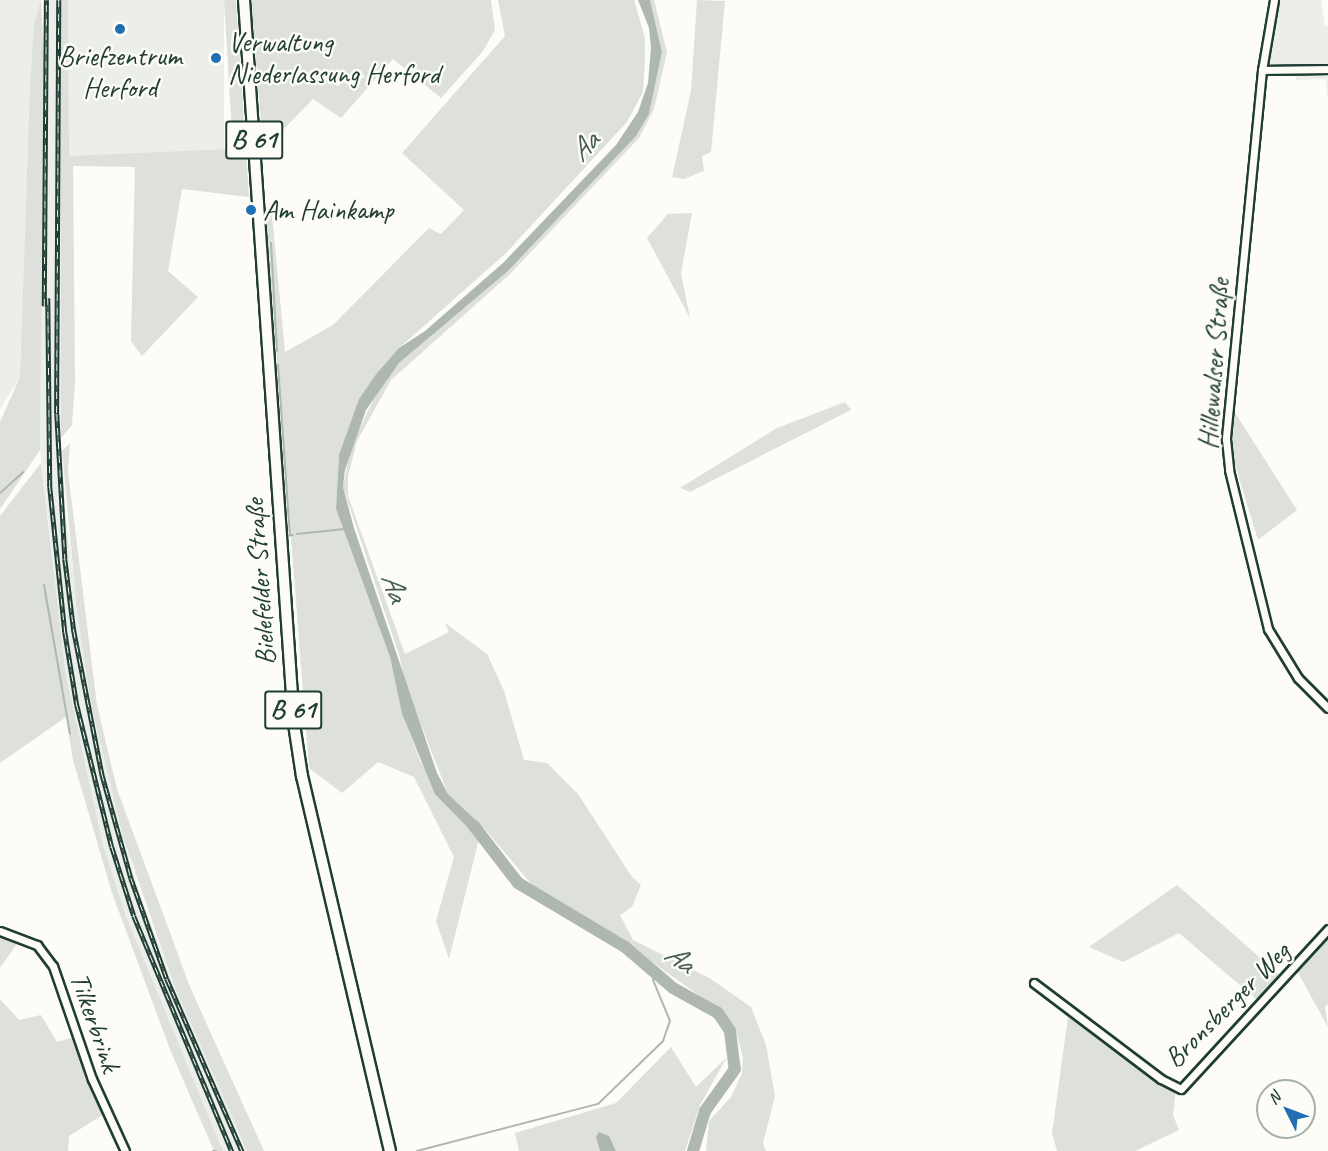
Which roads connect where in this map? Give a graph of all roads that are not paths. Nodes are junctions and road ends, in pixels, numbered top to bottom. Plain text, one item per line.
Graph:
1 (244, 0) edge
2 (1274, 0) edge
3 (1328, 69) edge
4 (1262, 70) junction
5 (1328, 708) edge
6 (1328, 929) edge
7 (0, 931) edge
8 (1034, 983) dead end
9 (125, 1151) edge
10 (390, 1151) edge

1 - 10 main road, Bielefelder Straße / B 61
2 - 4 street, Hillewalser Straße
3 - 4 street
4 - 5 street, Hillewalser Straße
6 - 8 street, Bronsberger Weg
7 - 9 street, Tilkerbrink

